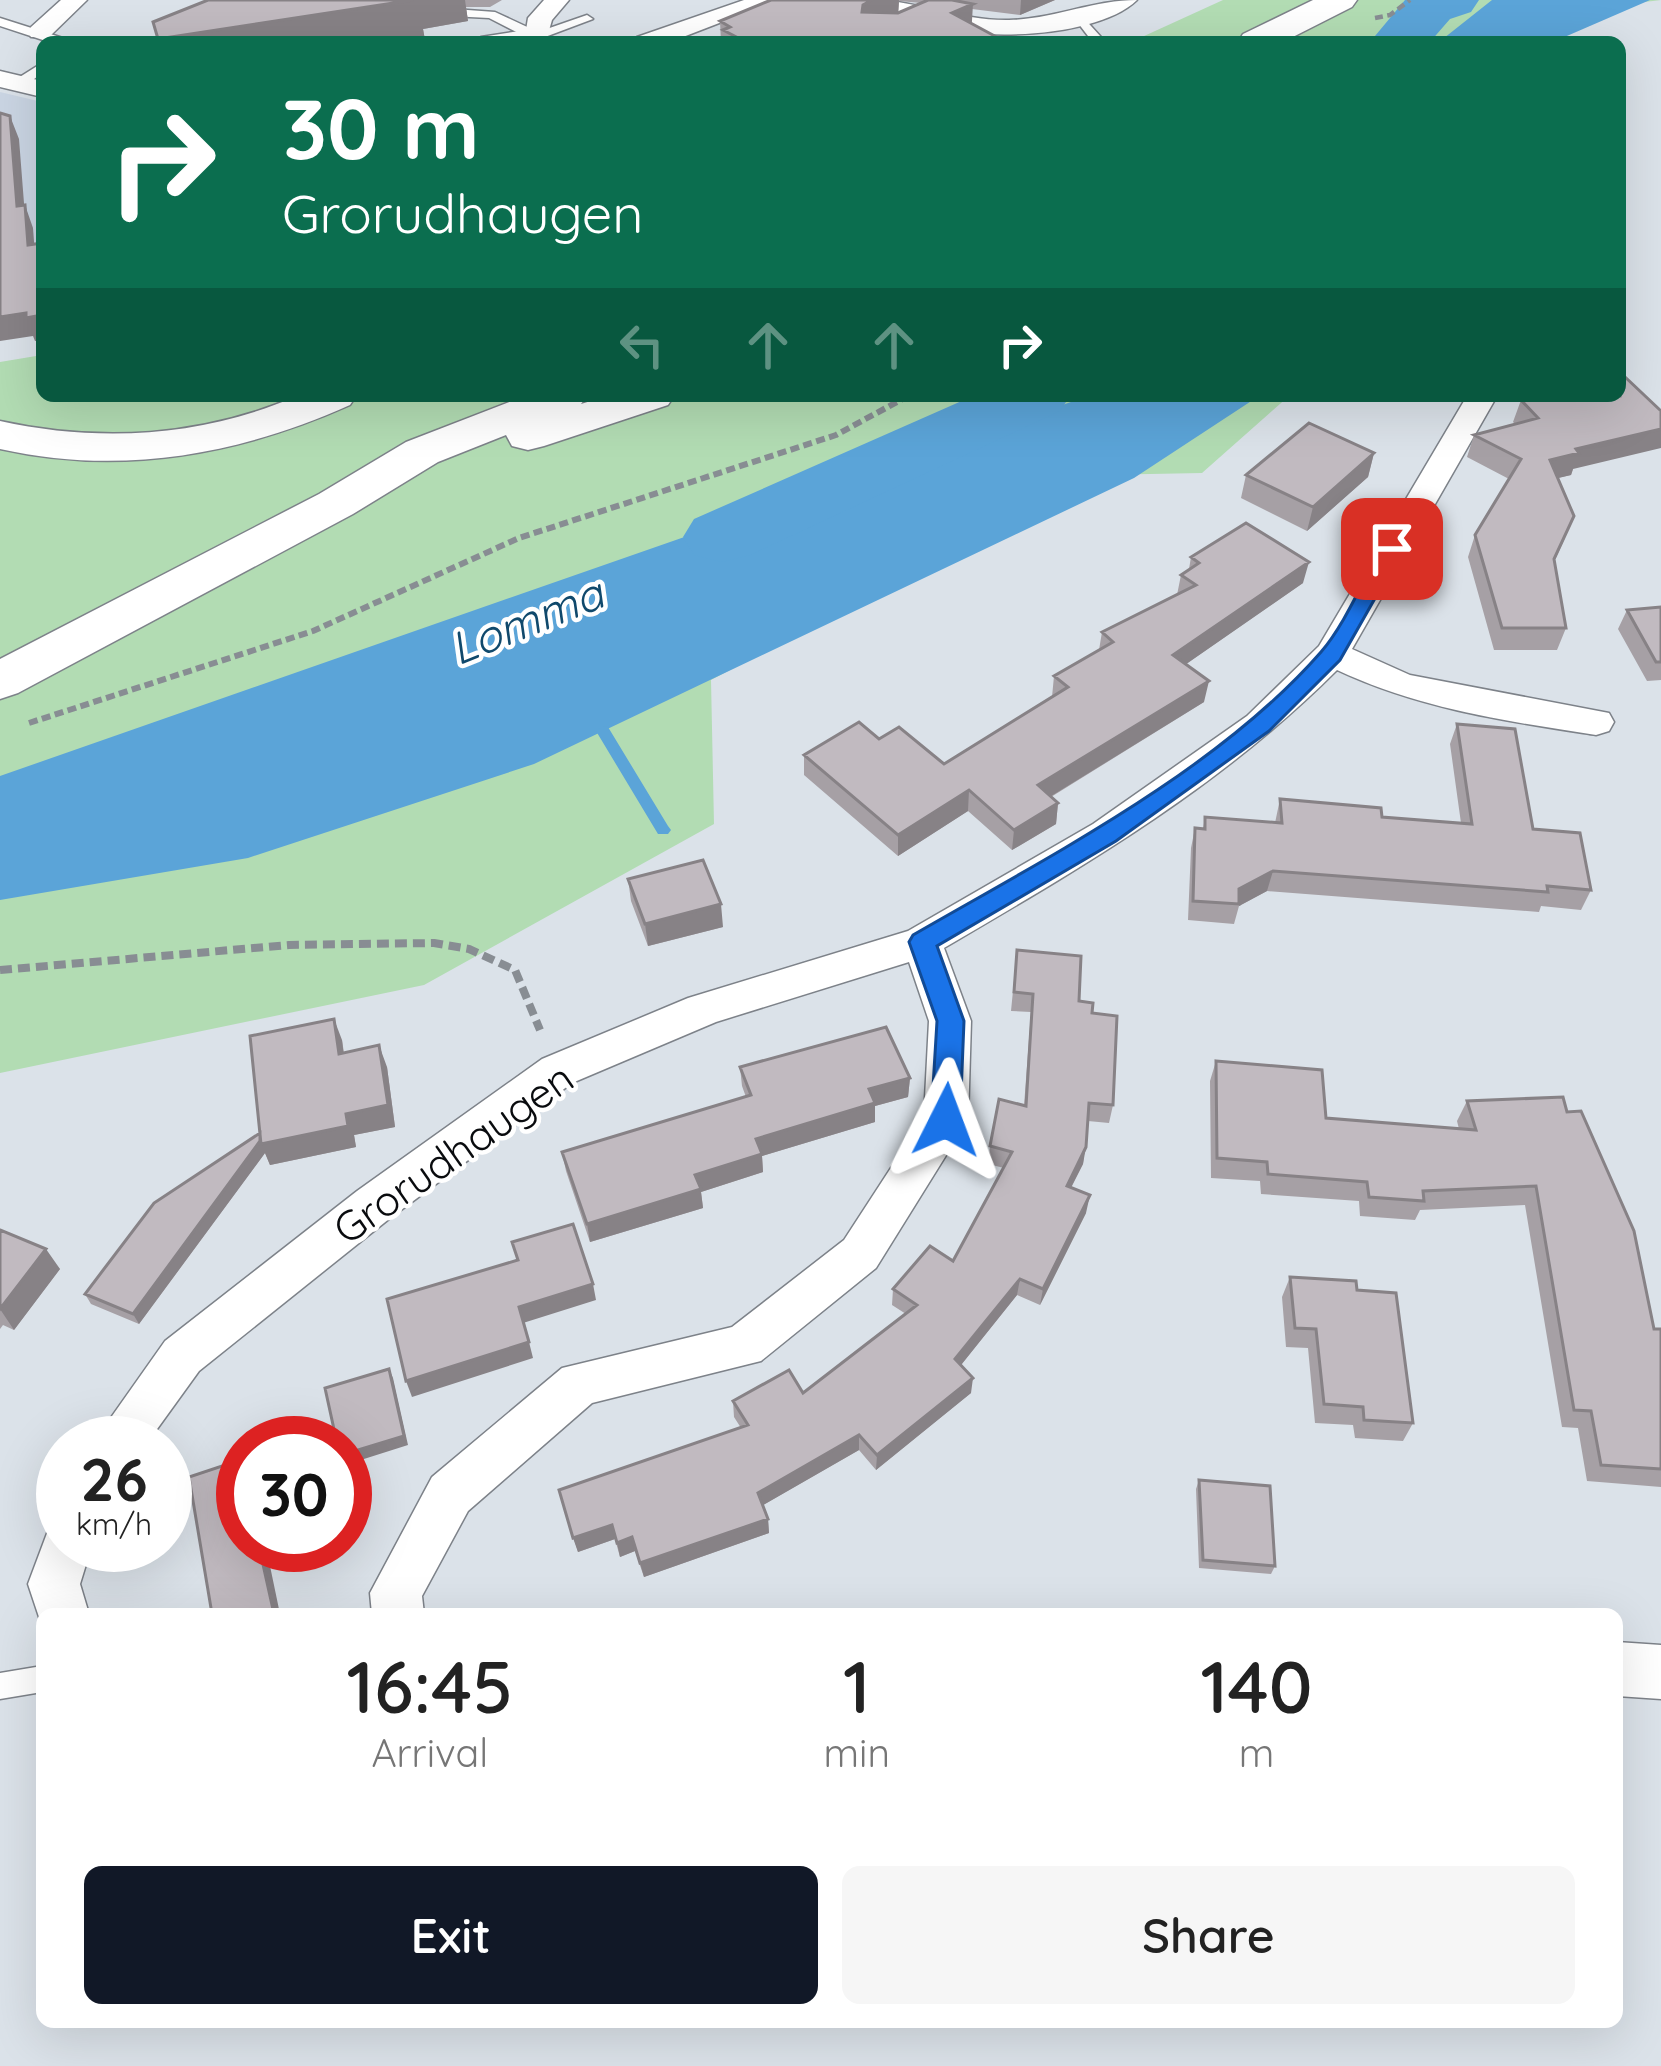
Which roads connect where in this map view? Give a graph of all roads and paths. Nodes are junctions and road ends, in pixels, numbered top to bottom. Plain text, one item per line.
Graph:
1 (75, 0) edge
2 (557, 0) edge
3 (767, 0) edge
4 (1125, 0) edge
5 (1340, 0) edge
6 (481, 5) edge
7 (908, 7) edge
8 (454, 13) dead end
9 (586, 19) dead end
10 (0, 22) edge
11 (1085, 31) edge
12 (894, 34) edge
13 (48, 36) edge
14 (52, 36) edge
15 (535, 36) edge
16 (540, 36) edge
17 (547, 36) edge
18 (663, 36) edge
19 (1268, 36) edge
20 (318, 402) edge
21 (550, 402) edge
22 (634, 402) edge
23 (897, 402) edge
24 (1479, 402) edge
25 (0, 435) edge
26 (336, 504) junction
27 (1332, 654) junction
28 (0, 682) edge
29 (1596, 722) dead end
30 (20, 726) dead end
31 (922, 942) junction
32 (0, 970) edge
33 (557, 1071) junction
34 (138, 1416) edge
35 (58, 1572) edge
36 (61, 1608) edge
37 (397, 1608) edge
38 (1623, 1669) edge
39 (1661, 1672) edge
40 (36, 1679) edge
41 (0, 1686) edge

1 - 14 street
2 - 16 street
3 - 18 street
4 - 11 street
5 - 19 main road
6 - 8 lane
6 - 15 lane
7 - 11 street
7 - 12 street
9 - 17 lane
10 - 13 lane
20 - 25 main road
21 - 26 main road
22 - 26 main road
23 - 30 path
24 - 27 street, Grorudhaugen
26 - 28 main road
27 - 29 street
27 - 31 street, Grorudhaugen
31 - 33 street, Grorudhaugen
31 - 37 street
32 - 33 path
33 - 34 street, Grorudhaugen
35 - 36 street
38 - 39 street
40 - 41 lane

